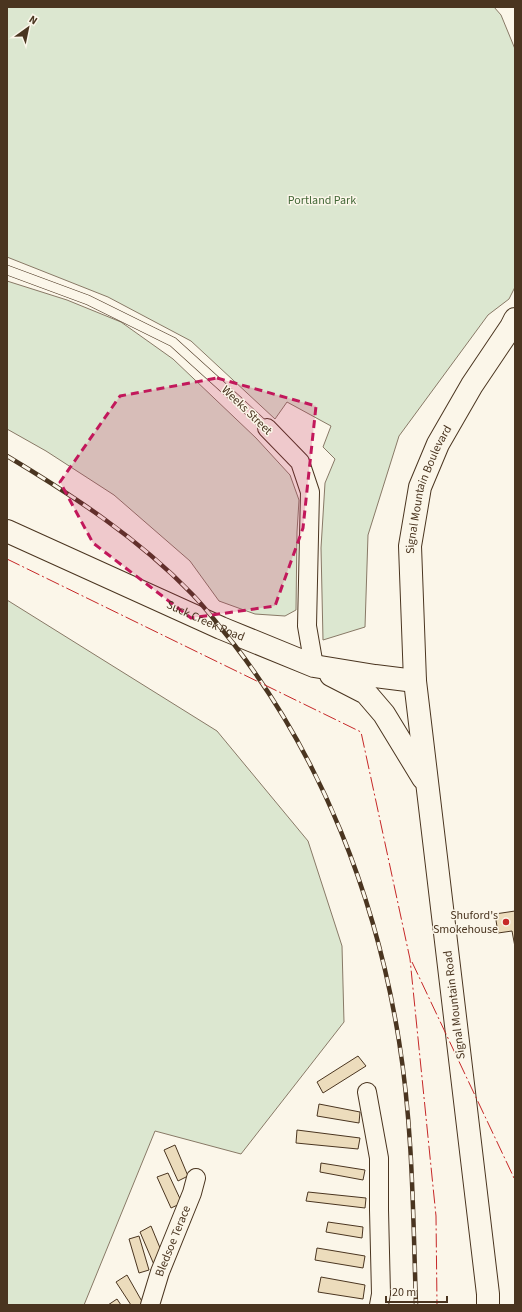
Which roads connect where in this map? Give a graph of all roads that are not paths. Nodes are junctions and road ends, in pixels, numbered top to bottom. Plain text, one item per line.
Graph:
1 (7, 270) edge
2 (515, 319) edge
3 (267, 428) joint
4 (7, 530) edge
5 (314, 666) junction
6 (415, 681) junction
7 (427, 784) junction
8 (367, 1092) dead end
9 (196, 1178) dead end
10 (150, 1305) edge
11 (379, 1305) edge
12 (488, 1305) edge

1 - 3 lane, Weeks Street
2 - 6 main road, Signal Mountain Boulevard
3 - 5 street, Weeks Street
4 - 5 main road, Suck Creek Road
5 - 6 main road, Suck Creek Road
5 - 7 main road
6 - 7 main road, Signal Mountain Road
7 - 12 main road, Signal Mountain Road
8 - 11 street
9 - 10 street, Bledsoe Terace

